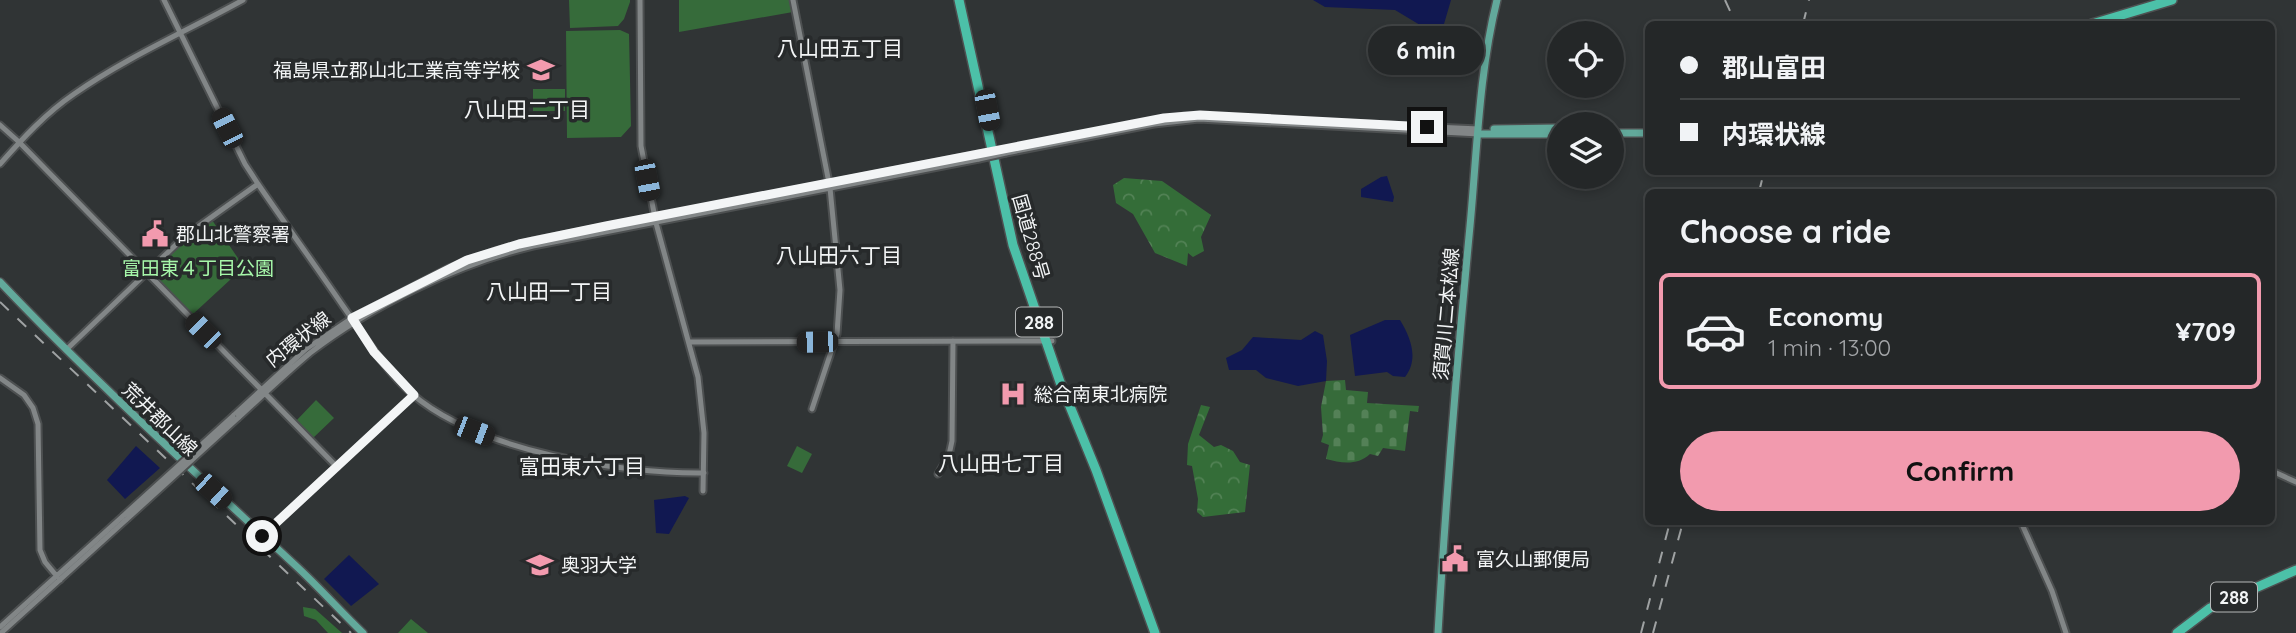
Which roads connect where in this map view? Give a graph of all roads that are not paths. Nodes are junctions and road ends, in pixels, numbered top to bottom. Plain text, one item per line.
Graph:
1 (164, 0) edge
2 (243, 0) edge
3 (640, 0) edge
4 (793, 0) edge
5 (959, 0) edge
6 (965, 0) edge
7 (1497, 0) edge
8 (2172, 0) edge
9 (2102, 21) edge
10 (180, 34) junction
11 (0, 125) edge
12 (1547, 128) edge
13 (1479, 131) junction
14 (1624, 131) edge
15 (1645, 131) edge
16 (1547, 134) edge
17 (19, 142) junction
18 (0, 163) edge
19 (258, 184) junction
20 (829, 186) junction
21 (655, 220) junction
22 (146, 272) junction
23 (0, 282) edge
24 (354, 321) junction
25 (836, 341) junction
26 (953, 341) junction
27 (1049, 341) junction
28 (689, 342) junction
29 (66, 350) junction
30 (0, 378) edge
31 (262, 392) junction
32 (414, 395) junction
33 (812, 409) dead end
34 (337, 467) junction
35 (2275, 472) edge
36 (704, 473) junction
37 (938, 474) dead end
38 (2296, 482) edge
39 (703, 491) dead end
40 (2022, 525) edge
41 (262, 536) junction
42 (2296, 570) edge
43 (59, 578) junction
44 (0, 627) edge
45 (1, 633) edge
46 (363, 633) edge
47 (1157, 633) edge
48 (1438, 633) edge
49 (2066, 633) edge
50 (2177, 633) edge

1 - 10 street
2 - 10 street
3 - 21 street
4 - 20 street
5 - 27 highway, 国道288号 / 288
6 - 27 highway, 国道288号 / 288
7 - 13 main road, 須賀川二本松線
8 - 9 highway
10 - 17 street
10 - 19 street
11 - 17 street
12 - 13 main road
13 - 16 main road
13 - 20 street, 内環状線, bridge
13 - 48 main road, 須賀川二本松線
14 - 15 main road
17 - 18 street
17 - 22 street
19 - 22 street
19 - 24 street
20 - 21 street, 内環状線
20 - 25 street
21 - 24 street, 内環状線
21 - 28 street
22 - 29 street
22 - 31 street
23 - 29 main road, 荒井郡山線
24 - 31 street, 内環状線
24 - 32 street
25 - 26 street
25 - 28 street
25 - 33 street
26 - 27 street
26 - 37 street
27 - 47 highway, 国道288号 / 288
28 - 36 street
29 - 41 main road, 荒井郡山線
30 - 43 street
31 - 34 street
31 - 43 street, 内環状線, bridge
32 - 34 street
32 - 36 street
34 - 41 street
35 - 38 street
36 - 39 street
40 - 49 street
41 - 46 main road, 荒井郡山線
42 - 50 highway, 288
43 - 44 street
43 - 45 street

